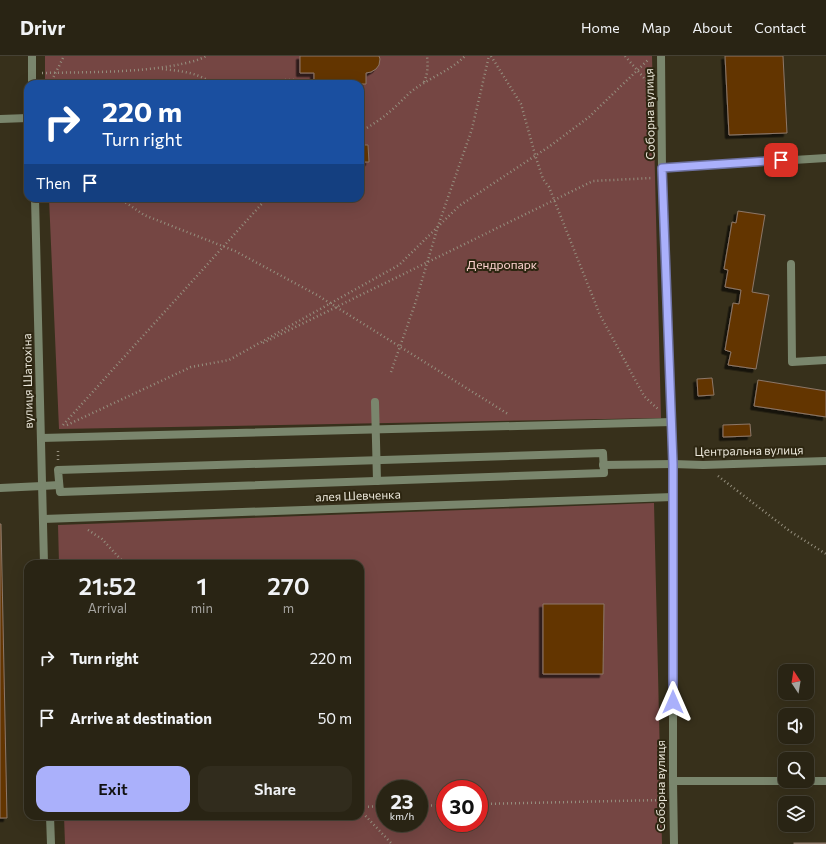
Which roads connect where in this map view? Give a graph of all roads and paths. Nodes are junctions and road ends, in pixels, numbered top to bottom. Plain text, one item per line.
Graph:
1 (32, 56) edge
2 (64, 56) edge
3 (206, 56) edge
4 (427, 56) edge
5 (465, 56) edge
6 (490, 56) edge
7 (625, 56) edge
8 (652, 56) edge
9 (661, 56) edge
10 (158, 68) junction
11 (637, 70) junction
12 (55, 73) junction
13 (32, 74) junction
14 (32, 80) edge
15 (52, 80) edge
16 (206, 80) edge
17 (423, 83) junction
18 (662, 100) junction
19 (24, 118) edge
20 (0, 119) edge
21 (364, 129) edge
22 (535, 156) junction
23 (826, 158) edge
24 (662, 168) junction
25 (662, 177) junction
26 (554, 200) junction
27 (35, 202) edge
28 (125, 202) edge
29 (263, 202) edge
30 (438, 226) junction
31 (223, 247) junction
32 (428, 262) junction
33 (791, 264) dead end
34 (331, 303) junction
35 (336, 307) junction
36 (400, 346) junction
37 (229, 360) junction
38 (826, 360) edge
39 (391, 372) dead end
40 (375, 402) dead end
41 (672, 422) junction
42 (527, 426) junction
43 (376, 430) junction
44 (41, 438) junction
45 (59, 438) junction
46 (377, 460) junction
47 (826, 461) edge
48 (673, 464) junction
49 (603, 465) junction
50 (703, 465) junction
51 (58, 470) junction
52 (377, 481) junction
53 (59, 485) junction
54 (42, 486) junction
55 (0, 488) edge
56 (673, 497) junction
57 (71, 518) junction
58 (43, 519) junction
59 (826, 554) edge
60 (44, 560) edge
61 (121, 560) edge
62 (826, 780) edge
63 (673, 781) junction
64 (778, 781) edge
65 (814, 781) edge
66 (673, 800) junction
67 (488, 804) edge
68 (376, 806) edge
69 (364, 807) edge
70 (364, 814) edge
71 (50, 820) edge
72 (51, 844) edge
73 (392, 844) edge
74 (674, 844) edge

1 - 13 street
2 - 12 path
3 - 10 path
4 - 17 path
5 - 17 path
6 - 22 path
6 - 30 path
7 - 11 path
8 - 11 path
9 - 18 street, Соборна вулиця
10 - 12 path
10 - 16 path
11 - 18 path
11 - 22 path
12 - 13 path
12 - 15 path
13 - 14 street
17 - 21 path
18 - 24 street, Соборна вулиця
19 - 20 street
22 - 26 path
22 - 30 path
23 - 24 street
24 - 25 street, Соборна вулиця
25 - 26 path
25 - 41 street, Соборна вулиця
26 - 32 path
26 - 41 path
27 - 44 street, вулиця Шатохіна
28 - 31 path
29 - 31 path
30 - 32 path
30 - 34 path
31 - 34 path
31 - 37 path
32 - 35 path
32 - 36 path
33 - 38 street
34 - 35 path
34 - 37 path
35 - 36 path
35 - 37 path
36 - 39 path
36 - 42 path
40 - 43 street, алея Шевченка
41 - 42 street
41 - 48 street, Соборна вулиця
42 - 43 street
43 - 45 street
43 - 46 street, алея Шевченка
44 - 45 street
44 - 54 street, вулиця Шатохіна
45 - 51 path
46 - 49 street
46 - 51 street
46 - 52 street, алея Шевченка
47 - 50 street, Центральна вулиця
48 - 49 street
48 - 50 street, Центральна вулиця
48 - 56 street, Соборна вулиця
49 - 52 street, алея Шевченка
50 - 59 path
51 - 53 street
52 - 53 street, алея Шевченка
53 - 54 street, алея Шевченка
54 - 55 street
54 - 58 street, вулиця Шатохіна
56 - 57 street, алея Шевченка
56 - 63 street, Соборна вулиця
57 - 58 street, алея Шевченка
57 - 61 path
58 - 60 street, вулиця Шатохіна
62 - 65 street
63 - 64 street
63 - 66 street, Соборна вулиця
66 - 67 path
66 - 74 street, Соборна вулиця
68 - 69 path
70 - 73 path
71 - 72 street

